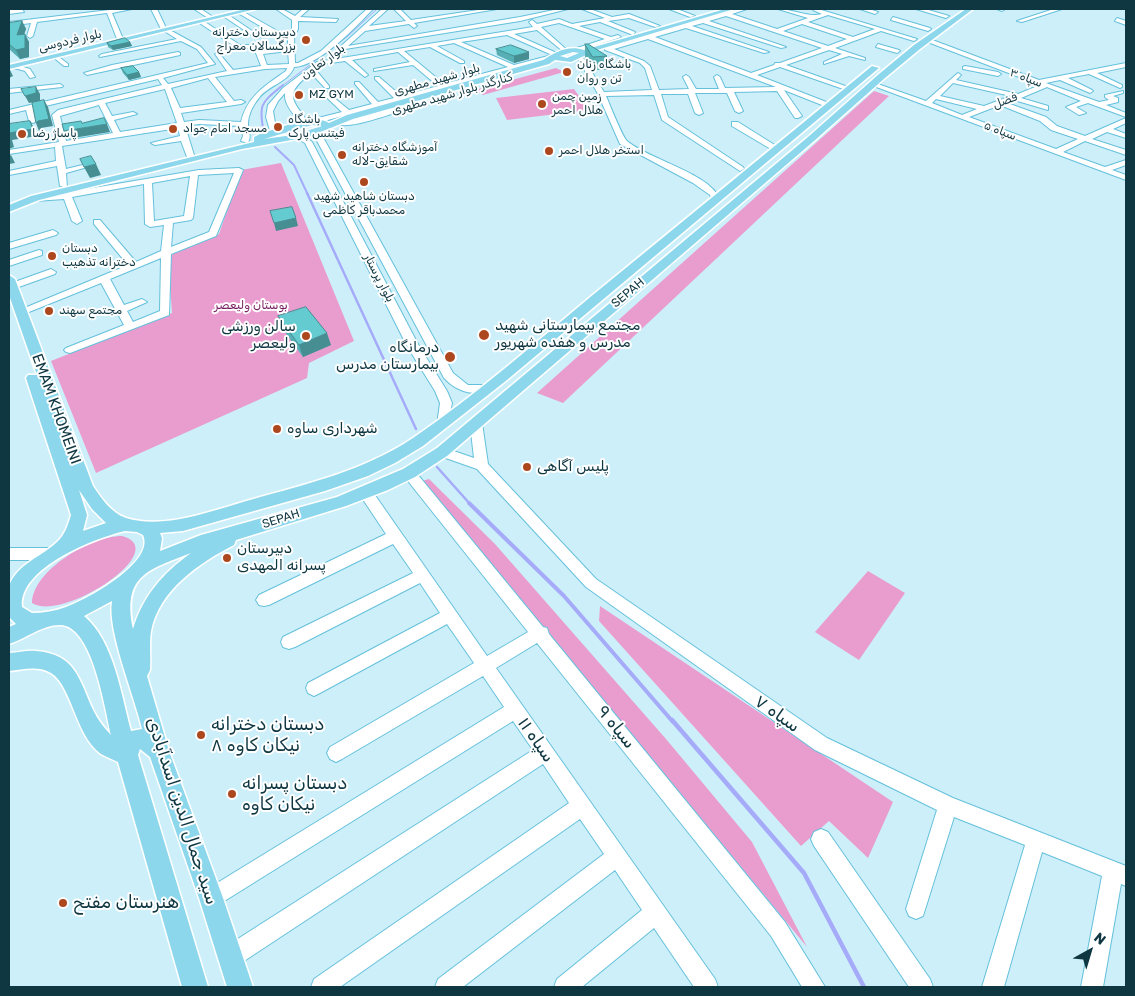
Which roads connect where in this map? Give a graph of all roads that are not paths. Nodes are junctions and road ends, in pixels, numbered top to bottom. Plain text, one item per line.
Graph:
1 (78, 9) edge
2 (129, 9) edge
3 (154, 9) edge
4 (197, 9) edge
5 (253, 9) edge
6 (279, 9) edge
7 (297, 9) edge
8 (370, 9) edge
9 (385, 9) edge
10 (396, 9) edge
11 (494, 9) edge
12 (529, 9) edge
13 (565, 9) edge
14 (585, 9) edge
15 (672, 9) edge
16 (716, 9) edge
17 (744, 9) edge
18 (781, 9) edge
19 (842, 9) edge
20 (864, 9) edge
21 (919, 9) edge
22 (970, 9) edge
23 (1059, 9) edge
24 (244, 10) edge
25 (305, 10) edge
26 (551, 10) edge
27 (816, 10) dead end
28 (22, 11) dead end
29 (728, 11) edge
30 (9, 12) edge
31 (109, 12) junction
32 (225, 12) edge
33 (314, 12) dead end
34 (875, 12) dead end
35 (951, 12) edge
36 (826, 14) junction
37 (79, 16) junction
38 (692, 16) junction
39 (210, 17) junction
40 (786, 17) dead end
41 (837, 17) joint
42 (527, 18) junction
43 (814, 18) junction
44 (37, 19) junction
45 (520, 19) junction
46 (611, 19) junction
47 (662, 19) dead end
48 (893, 19) dead end
49 (336, 20) dead end
50 (602, 20) junction
51 (1117, 20) dead end
52 (703, 21) junction
53 (823, 21) dead end
54 (1020, 21) dead end
55 (200, 22) junction
56 (295, 22) junction
57 (410, 22) junction
58 (671, 22) junction
59 (802, 22) junction
60 (1126, 22) edge
61 (9, 24) edge
62 (573, 25) junction
63 (657, 26) junction
64 (686, 26) junction
65 (328, 27) dead end
66 (537, 27) junction
67 (373, 28) junction
68 (164, 29) junction
69 (881, 29) junction
70 (364, 30) junction
71 (777, 31) junction
72 (508, 33) junction
73 (633, 33) junction
74 (379, 35) dead end
75 (854, 35) junction
76 (30, 36) dead end
77 (290, 36) junction
78 (422, 36) junction
79 (921, 36) junction
80 (258, 37) dead end
81 (649, 37) junction
82 (120, 38) junction
83 (481, 38) junction
84 (183, 39) junction
85 (611, 39) junction
86 (456, 42) junction
87 (164, 43) junction
88 (91, 44) junction
89 (495, 45) dead end
90 (432, 46) junction
91 (878, 46) dead end
92 (829, 48) junction
93 (341, 49) junction
94 (609, 49) junction
95 (134, 50) junction
96 (286, 50) dead end
97 (565, 51) junction
98 (897, 51) junction
99 (400, 52) junction
100 (766, 52) dead end
101 (258, 53) junction
102 (580, 53) junction
103 (178, 54) junction
104 (218, 54) dead end
105 (848, 54) junction
106 (55, 56) junction
107 (102, 56) junction
108 (804, 57) junction
109 (560, 58) junction
110 (973, 58) junction
111 (863, 59) dead end
112 (147, 60) junction
113 (348, 60) junction
114 (462, 62) dead end
115 (772, 62) dead end
116 (319, 63) junction
117 (414, 63) junction
118 (826, 63) dead end
119 (66, 64) dead end
120 (10, 66) edge
121 (783, 66) junction
122 (1126, 66) edge
123 (153, 67) dead end
124 (265, 67) junction
125 (290, 67) junction
126 (514, 67) junction
127 (585, 68) junction
128 (966, 68) junction
129 (185, 70) junction
130 (311, 70) junction
131 (376, 70) dead end
132 (231, 72) junction
133 (1090, 72) junction
134 (87, 73) dead end
135 (119, 74) junction
136 (364, 75) dead end
137 (752, 75) junction
138 (158, 76) junction
139 (210, 76) junction
140 (32, 77) dead end
141 (56, 77) dead end
142 (686, 77) dead end
143 (717, 77) dead end
144 (377, 78) dead end
145 (1061, 78) junction
146 (297, 80) junction
147 (951, 82) junction
148 (1039, 82) junction
149 (357, 83) dead end
150 (873, 84) junction
151 (1047, 85) junction
152 (60, 86) junction
153 (167, 86) junction
154 (853, 86) junction
155 (444, 87) junction
156 (779, 89) junction
157 (788, 89) junction
158 (726, 91) junction
159 (1090, 91) dead end
160 (9, 92) edge
161 (71, 92) junction
162 (656, 92) junction
163 (692, 92) junction
164 (1067, 93) junction
165 (602, 94) junction
166 (936, 97) junction
167 (1017, 97) junction
168 (1058, 97) dead end
169 (400, 98) junction
170 (1087, 101) junction
171 (125, 102) dead end
172 (241, 102) dead end
173 (232, 103) junction
174 (1001, 103) junction
175 (928, 104) junction
176 (102, 105) junction
177 (377, 105) junction
178 (830, 105) junction
179 (1098, 105) junction
180 (80, 107) junction
181 (29, 108) junction
182 (1045, 108) dead end
183 (986, 109) junction
184 (177, 111) junction
185 (739, 111) dead end
186 (9, 112) edge
187 (699, 113) dead end
188 (1082, 113) dead end
189 (133, 114) dead end
190 (349, 115) junction
191 (1126, 115) edge
192 (798, 116) dead end
193 (963, 117) junction
194 (110, 119) junction
195 (1126, 120) edge
196 (33, 121) edge
197 (305, 123) junction
198 (338, 123) junction
199 (735, 124) dead end
200 (180, 125) junction
201 (244, 127) junction
202 (321, 127) junction
203 (1106, 129) junction
204 (274, 132) junction
205 (299, 136) junction
206 (1126, 136) edge
207 (114, 137) junction
208 (183, 138) junction
209 (263, 138) junction
210 (1085, 139) junction
211 (244, 141) junction
212 (61, 143) junction
213 (155, 143) dead end
214 (777, 149) junction
215 (9, 152) edge
216 (1056, 152) junction
217 (1126, 153) edge
218 (190, 157) junction
219 (1126, 162) edge
220 (91, 165) edge
221 (62, 167) junction
222 (740, 169) dead end
223 (1105, 170) junction
224 (9, 173) edge
225 (196, 173) junction
226 (1126, 178) edge
227 (148, 180) junction
228 (696, 181) junction
229 (731, 187) junction
230 (66, 190) junction
231 (34, 196) junction
232 (9, 198) edge
233 (716, 200) junction
234 (9, 209) edge
235 (77, 220) dead end
236 (169, 221) junction
237 (97, 222) dead end
238 (53, 234) dead end
239 (9, 246) edge
240 (39, 253) dead end
241 (166, 253) junction
242 (9, 263) edge
243 (134, 266) junction
244 (51, 272) dead end
245 (104, 278) junction
246 (10, 282) edge
247 (398, 282) junction
248 (383, 286) junction
249 (142, 302) dead end
250 (121, 310) junction
251 (12, 313) edge
252 (130, 327) junction
253 (70, 350) dead end
254 (457, 386) junction
255 (488, 388) junction
256 (441, 391) junction
257 (476, 423) junction
258 (443, 425) junction
259 (442, 452) junction
260 (68, 460) junction
261 (482, 466) junction
262 (409, 473) junction
263 (365, 492) junction
264 (258, 505) junction
265 (265, 524) junction
266 (125, 525) junction
267 (146, 528) junction
268 (248, 530) junction
269 (395, 536) junction
270 (57, 551) junction
271 (9, 554) edge
272 (137, 571) junction
273 (422, 575) junction
274 (13, 590) edge
275 (264, 600) dead end
276 (450, 615) junction
277 (50, 619) junction
278 (541, 633) junction
279 (9, 636) edge
280 (289, 642) dead end
281 (9, 662) edge
282 (484, 665) junction
283 (139, 680) junction
284 (314, 688) dead end
285 (515, 710) junction
286 (158, 751) junction
287 (336, 752) dead end
288 (544, 753) junction
289 (127, 755) junction
290 (948, 805) junction
291 (582, 806) junction
292 (822, 839) dead end
293 (1036, 841) junction
294 (616, 857) junction
295 (1120, 874) edge
296 (211, 898) junction
297 (916, 909) dead end
298 (655, 913) junction
299 (230, 957) junction
300 (453, 981) edge
301 (699, 984) edge
302 (195, 987) edge
303 (240, 987) edge
304 (322, 987) edge
305 (565, 987) edge
306 (814, 987) edge
307 (922, 987) edge
308 (992, 987) edge
309 (1092, 987) edge

1 - 37 street
2 - 31 street
3 - 68 street
4 - 39 street
5 - 24 main road, بلوار فردوسی
6 - 56 street
7 - 25 street
8 - 125 street
9 - 10 street
9 - 70 street, بلوار تعاون
10 - 57 street
11 - 57 street
12 - 42 street
13 - 26 street
14 - 46 street
15 - 38 street
16 - 38 street
17 - 29 street
18 - 43 street
19 - 36 street
20 - 34 street
21 - 35 street
22 - 79 main road, SEPAH
23 - 54 street
24 - 32 main road, بلوار فردوسی
24 - 77 street
25 - 33 street
25 - 56 street
26 - 42 street
27 - 36 street
28 - 30 street
29 - 52 street
29 - 71 street
29 - 102 main road
31 - 37 street
31 - 82 street
32 - 39 main road, بلوار فردوسی
32 - 55 main road, بلوار فردوسی
32 - 80 street
35 - 79 main road, SEPAH
36 - 41 street
36 - 43 street
37 - 44 street
38 - 58 street
39 - 68 main road, بلوار فردوسی
40 - 59 street
41 - 69 street
42 - 45 street
42 - 66 street
43 - 53 street
43 - 59 street
44 - 61 street
44 - 76 street
45 - 72 street
45 - 78 street
46 - 50 street
46 - 63 street
47 - 58 street
48 - 79 street
49 - 56 street
50 - 62 street
50 - 73 street
51 - 60 street
52 - 64 street
52 - 108 street
55 - 68 main road, بلوار فردوسی
55 - 101 street
56 - 65 street
56 - 77 street
57 - 67 street
57 - 78 street
58 - 63 street
59 - 71 street
59 - 75 street
62 - 66 street
62 - 85 street
63 - 73 street
64 - 81 street
64 - 100 street
66 - 72 street
66 - 97 street
67 - 70 street
67 - 74 street
68 - 82 main road, بلوار فردوسی
68 - 84 street
68 - 88 main road, بلوار فردوسی
69 - 75 street
69 - 79 street
70 - 93 street, بلوار تعاون
71 - 92 street
72 - 83 street
72 - 109 street
73 - 85 street
75 - 92 street
77 - 125 street
78 - 90 street
78 - 93 street
79 - 98 main road, SEPAH
79 - 110 street, سپاه ۳
79 - 150 main road, SEPAH
81 - 94 street
81 - 137 street
82 - 88 main road, بلوار فردوسی
83 - 86 street
83 - 89 street
84 - 87 street
84 - 129 street
85 - 102 street
86 - 90 street
86 - 126 street
87 - 95 street
87 - 103 street
88 - 106 main road, بلوار فردوسی
88 - 107 street
88 - 120 main road, بلوار فردوسی
90 - 99 street
90 - 114 street
91 - 98 street
92 - 105 street
92 - 108 street
93 - 116 street, بلوار تعاون
94 - 102 street
94 - 162 street
95 - 107 street
95 - 112 street
96 - 101 street
97 - 102 main road
97 - 109 main road
98 - 154 main road, SEPAH
99 - 113 street
99 - 117 street
101 - 124 street
102 - 109 main road
102 - 127 street
103 - 112 street
103 - 129 street
104 - 132 street
105 - 111 street
105 - 118 street
106 - 119 street
106 - 120 main road, بلوار فردوسی
107 - 135 street
108 - 121 street
109 - 126 street, کنارگذر بلوار شهید مطهری
109 - 127 street
109 - 190 main road, بلوار شهید مطهری
109 - 198 street, کنارگذر بلوار شهید مطهری
110 - 128 street
110 - 148 street, سپاه ۳
112 - 123 street
112 - 135 street
113 - 116 street
113 - 136 street
115 - 121 street
116 - 130 street, بلوار تعاون
117 - 131 street
117 - 155 street
120 - 140 street
121 - 137 street
121 - 154 street
122 - 133 street
124 - 125 street
124 - 132 street
125 - 201 street
126 - 155 street, کنارگذر بلوار شهید مطهری
127 - 165 street
128 - 147 street
128 - 148 street
129 - 138 street
130 - 146 street, بلوار تعاون
130 - 190 street
132 - 139 street
133 - 145 street
133 - 179 street
134 - 135 street
135 - 138 street
135 - 161 street
137 - 157 street
138 - 153 street
139 - 153 street
139 - 173 street
141 - 152 street
142 - 163 street
143 - 158 street
144 - 169 street
145 - 148 street
145 - 159 street
146 - 197 street, بلوار تعاون
146 - 204 street
147 - 166 street
147 - 167 street
148 - 151 street, سپاه ۳
149 - 177 street
150 - 175 street, سپاه ۵
150 - 257 main road, SEPAH
151 - 164 street, سپاه ۳
151 - 167 street, فضل
152 - 160 street
152 - 161 street
153 - 176 street
153 - 184 street
154 - 178 main road, SEPAH
155 - 169 street, کنارگذر بلوار شهید مطهری
156 - 157 street
156 - 158 street
156 - 192 street
157 - 178 street
158 - 163 street
158 - 185 street
161 - 180 street
161 - 181 street
162 - 163 street
162 - 165 street
162 - 222 street
163 - 187 street
164 - 168 street
164 - 170 street, سپاه ۳
165 - 228 street
166 - 175 street
166 - 183 street
167 - 174 street, فضل
167 - 182 street
169 - 177 street, کنارگذر بلوار شهید مطهری
170 - 179 street, سپاه ۳
170 - 188 street
171 - 176 street
172 - 173 street
173 - 184 street
174 - 183 street, فضل
174 - 210 street
175 - 193 street, سپاه ۵
176 - 180 street
176 - 194 street
177 - 190 street, کنارگذر بلوار شهید مطهری
178 - 214 main road, SEPAH
179 - 191 street, سپاه ۳
180 - 212 street
181 - 186 street
181 - 196 street
183 - 193 street, فضل
184 - 200 street
189 - 194 street
190 - 198 main road, بلوار شهید مطهری
190 - 202 main road
193 - 216 street, سپاه ۵
194 - 207 street
195 - 203 street
197 - 202 main road
197 - 204 main road
198 - 202 main road, بلوار شهید مطهری
199 - 214 street
200 - 201 street
200 - 207 street
200 - 208 street
201 - 209 street
201 - 211 street
202 - 205 main road
202 - 247 street, بلوار پرستار
203 - 206 street
203 - 210 street
204 - 209 main road
205 - 209 main road
205 - 248 street, بلوار پرستار
207 - 212 street
208 - 213 street
208 - 218 street
209 - 211 main road
209 - 218 main road
210 - 216 street
210 - 217 street
211 - 218 main road
212 - 215 street
212 - 221 street
214 - 229 main road, SEPAH
216 - 223 street, سپاه ۵
218 - 225 street
218 - 230 main road
218 - 231 main road
219 - 223 street
220 - 221 street
221 - 224 street
221 - 230 street
223 - 226 street, سپاه ۵
225 - 227 street
225 - 236 street
225 - 241 street
227 - 230 street
227 - 236 street
228 - 229 street
228 - 233 street
229 - 233 main road, SEPAH
230 - 231 main road
230 - 235 street
231 - 232 main road
231 - 234 main road
233 - 255 main road, SEPAH
236 - 241 street
237 - 243 street
238 - 239 street
240 - 242 street
241 - 243 street
241 - 252 street
243 - 245 street
244 - 246 street
245 - 250 street
245 - 251 street
246 - 251 main road, EMAM KHOMEINI
247 - 248 street
247 - 254 street, بلوار پرستار
248 - 256 street, بلوار پرستار
249 - 250 street
250 - 252 street
251 - 260 main road, EMAM KHOMEINI
252 - 253 street
254 - 255 street
254 - 256 street
255 - 258 main road, SEPAH
256 - 258 street, بلوار پرستار
257 - 259 main road, SEPAH
257 - 261 street
258 - 264 main road, SEPAH
259 - 261 street, سپاه ۷
259 - 262 main road, SEPAH
260 - 266 main road, EMAM KHOMEINI
260 - 270 main road, EMAM KHOMEINI
261 - 290 street, سپاه ۷
262 - 263 main road, SEPAH
262 - 278 street, سپاه ۹
263 - 265 main road, SEPAH
263 - 269 street, سپاه ۱۱
264 - 265 main road
264 - 267 main road, SEPAH
265 - 268 main road, SEPAH
266 - 267 main road, SEPAH
266 - 270 main road
267 - 272 main road, سید جمال الدین اسدآبادی
268 - 272 main road, SEPAH
268 - 283 main road
269 - 273 street, سپاه ۱۱
269 - 275 street
270 - 271 street
270 - 274 main road
272 - 277 main road, SEPAH
272 - 283 main road, سید جمال الدین اسدآبادی
273 - 276 street, سپاه ۱۱
273 - 280 street
274 - 277 main road
276 - 282 street, سپاه ۱۱
276 - 284 street
277 - 279 main road, SEPAH
277 - 289 main road
278 - 282 street
278 - 306 street, سپاه ۹
281 - 289 main road
282 - 285 street, سپاه ۱۱
282 - 287 street
283 - 286 main road, سید جمال الدین اسدآبادی
285 - 288 street, سپاه ۱۱
285 - 296 street
286 - 289 main road
286 - 296 main road, سید جمال الدین اسدآبادی
288 - 291 street, سپاه ۱۱
288 - 299 street
289 - 302 main road
290 - 293 street, سپاه ۷
290 - 297 street
291 - 294 street, سپاه ۱۱
291 - 304 street
292 - 307 street
293 - 295 street, سپاه ۷
293 - 308 street
294 - 298 street, سپاه ۱۱
294 - 300 street
295 - 309 street
296 - 299 main road, سید جمال الدین اسدآبادی
298 - 301 street, سپاه ۱۱
298 - 305 street
299 - 303 main road, سید جمال الدین اسدآبادی

